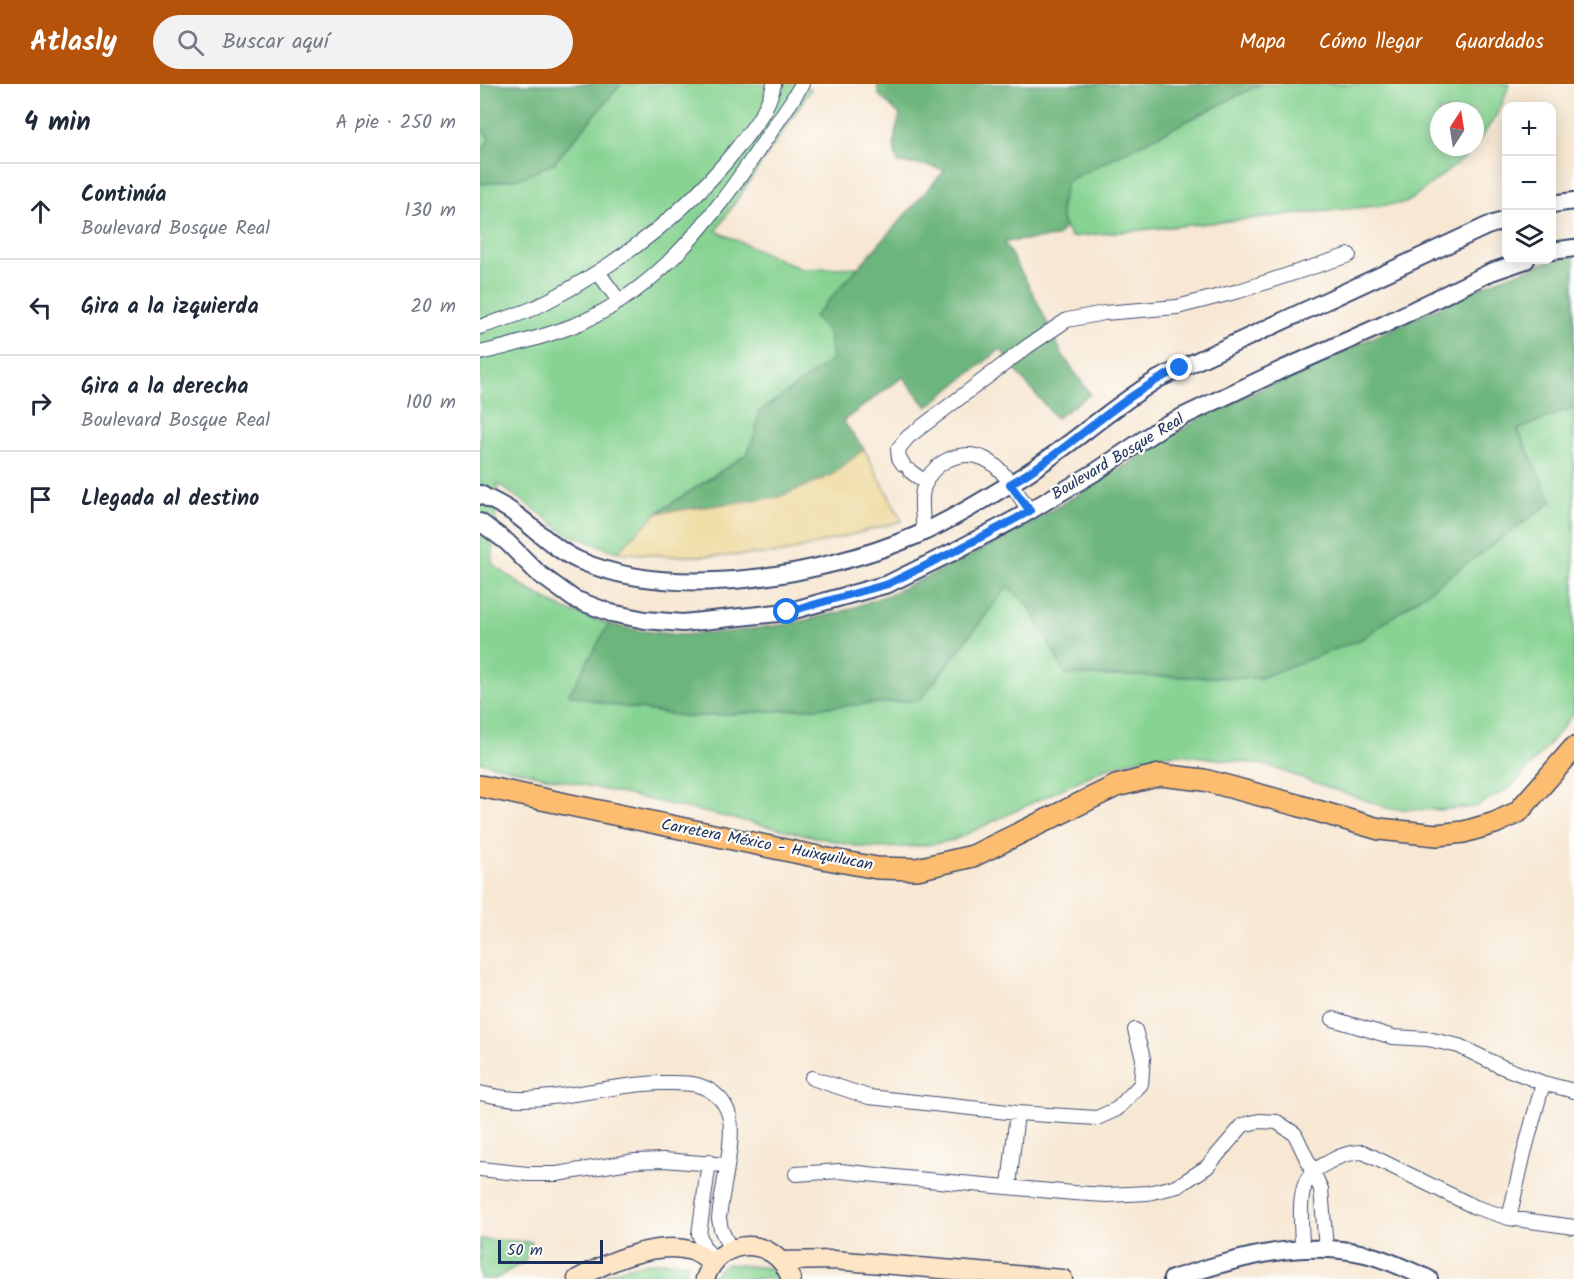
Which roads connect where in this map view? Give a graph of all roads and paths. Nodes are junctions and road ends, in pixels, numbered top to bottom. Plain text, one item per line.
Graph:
1 (774, 84) edge
2 (802, 84) edge
3 (1574, 201) edge
4 (1556, 203) edge
5 (1502, 222) edge
6 (1574, 248) edge
7 (1556, 250) edge
8 (1349, 255) dead end
9 (1514, 264) edge
10 (598, 272) junction
11 (619, 301) junction
12 (480, 327) edge
13 (480, 353) edge
14 (926, 483) junction
15 (1010, 484) junction
16 (480, 494) edge
17 (1030, 511) junction
18 (480, 522) edge
19 (924, 531) junction
20 (1574, 748) edge
21 (480, 786) edge
22 (1333, 1019) dead end
23 (1135, 1030) dead end
24 (812, 1078) dead end
25 (1543, 1083) junction
26 (1574, 1091) edge
27 (480, 1093) edge
28 (1017, 1113) junction
29 (709, 1162) junction
30 (726, 1164) junction
31 (480, 1169) edge
32 (1312, 1172) junction
33 (796, 1174) dead end
34 (1009, 1186) junction
35 (1509, 1218) junction
36 (1574, 1227) edge
37 (1302, 1248) junction
38 (1326, 1248) junction
39 (782, 1261) junction
40 (716, 1263) edge
41 (577, 1279) edge
42 (791, 1279) edge
43 (1063, 1279) edge
44 (1172, 1279) edge
45 (1429, 1279) edge

1 - 10 street
2 - 11 street
3 - 4 street
5 - 15 street, Boulevard Bosque Real
6 - 7 street
8 - 14 street
9 - 17 street, Boulevard Bosque Real
10 - 11 street
10 - 12 street
11 - 13 street
14 - 15 street
14 - 19 street
15 - 17 street
15 - 19 street, Boulevard Bosque Real
16 - 19 street, Boulevard Bosque Real
17 - 18 street, Boulevard Bosque Real
20 - 21 main road, Carretera México - Huixquilucan
22 - 25 street
23 - 28 street
24 - 28 street
25 - 26 street
25 - 35 street
27 - 30 street
28 - 34 street
29 - 30 street
29 - 31 street
29 - 40 street
30 - 40 street
32 - 34 street
32 - 35 street
32 - 37 street
32 - 38 street
33 - 34 street
35 - 36 street
37 - 38 street
37 - 44 street
38 - 45 street
39 - 40 main road
39 - 42 main road
39 - 43 main road
40 - 41 main road

